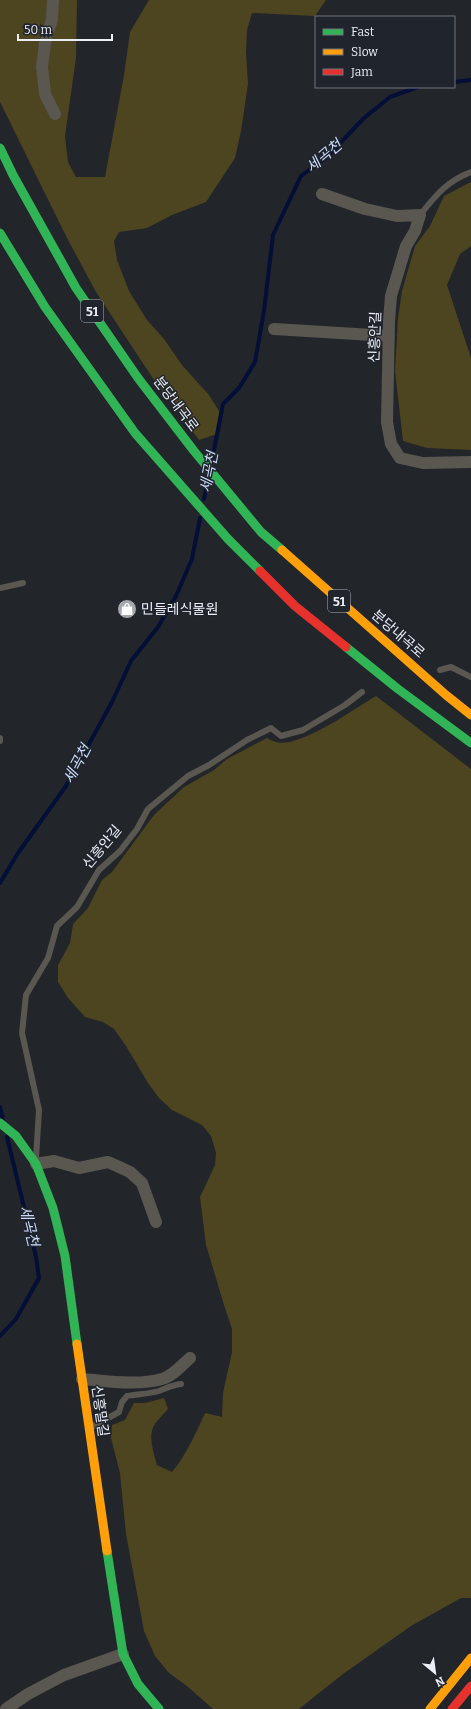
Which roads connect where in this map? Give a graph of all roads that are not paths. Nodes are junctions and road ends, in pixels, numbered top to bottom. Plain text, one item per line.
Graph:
1 (53, 0) edge
2 (55, 114) dead end
3 (0, 148) edge
4 (471, 172) edge
5 (322, 194) dead end
6 (420, 215) junction
7 (0, 233) edge
8 (274, 329) dead end
9 (389, 336) junction
10 (471, 462) edge
11 (23, 583) dead end
12 (0, 588) edge
13 (440, 670) dead end
14 (471, 677) edge
15 (362, 692) dead end
16 (446, 695) junction
17 (471, 711) edge
18 (471, 715) edge
19 (471, 743) edge
20 (0, 1123) edge
21 (36, 1164) junction
22 (156, 1222) dead end
23 (190, 1358) dead end
24 (82, 1379) junction
25 (180, 1384) dead end
26 (89, 1429) junction
27 (123, 1654) junction
28 (471, 1658) edge
29 (466, 1684) edge
30 (6, 1709) edge
31 (159, 1709) edge
32 (430, 1709) edge
33 (452, 1709) edge

1 - 2 street
3 - 16 main road, 분당내곡로 / 51
4 - 6 lane, 신흥안길
5 - 6 street
6 - 9 street, 신흥안길
7 - 19 main road, 51
8 - 9 street
9 - 10 street, 신흥안길
11 - 12 lane
13 - 14 lane
15 - 21 lane, 신흥안길
16 - 17 main road
16 - 18 main road, 분당내곡로 / 51
20 - 21 main road, 신흥말길
21 - 22 street
21 - 24 main road, 신흥말길
23 - 24 street
24 - 26 main road, 신흥말길
25 - 26 lane
26 - 27 main road, 신흥말길
27 - 30 street
27 - 31 main road, 신흥말길
28 - 29 main road
29 - 32 main road
29 - 33 main road

